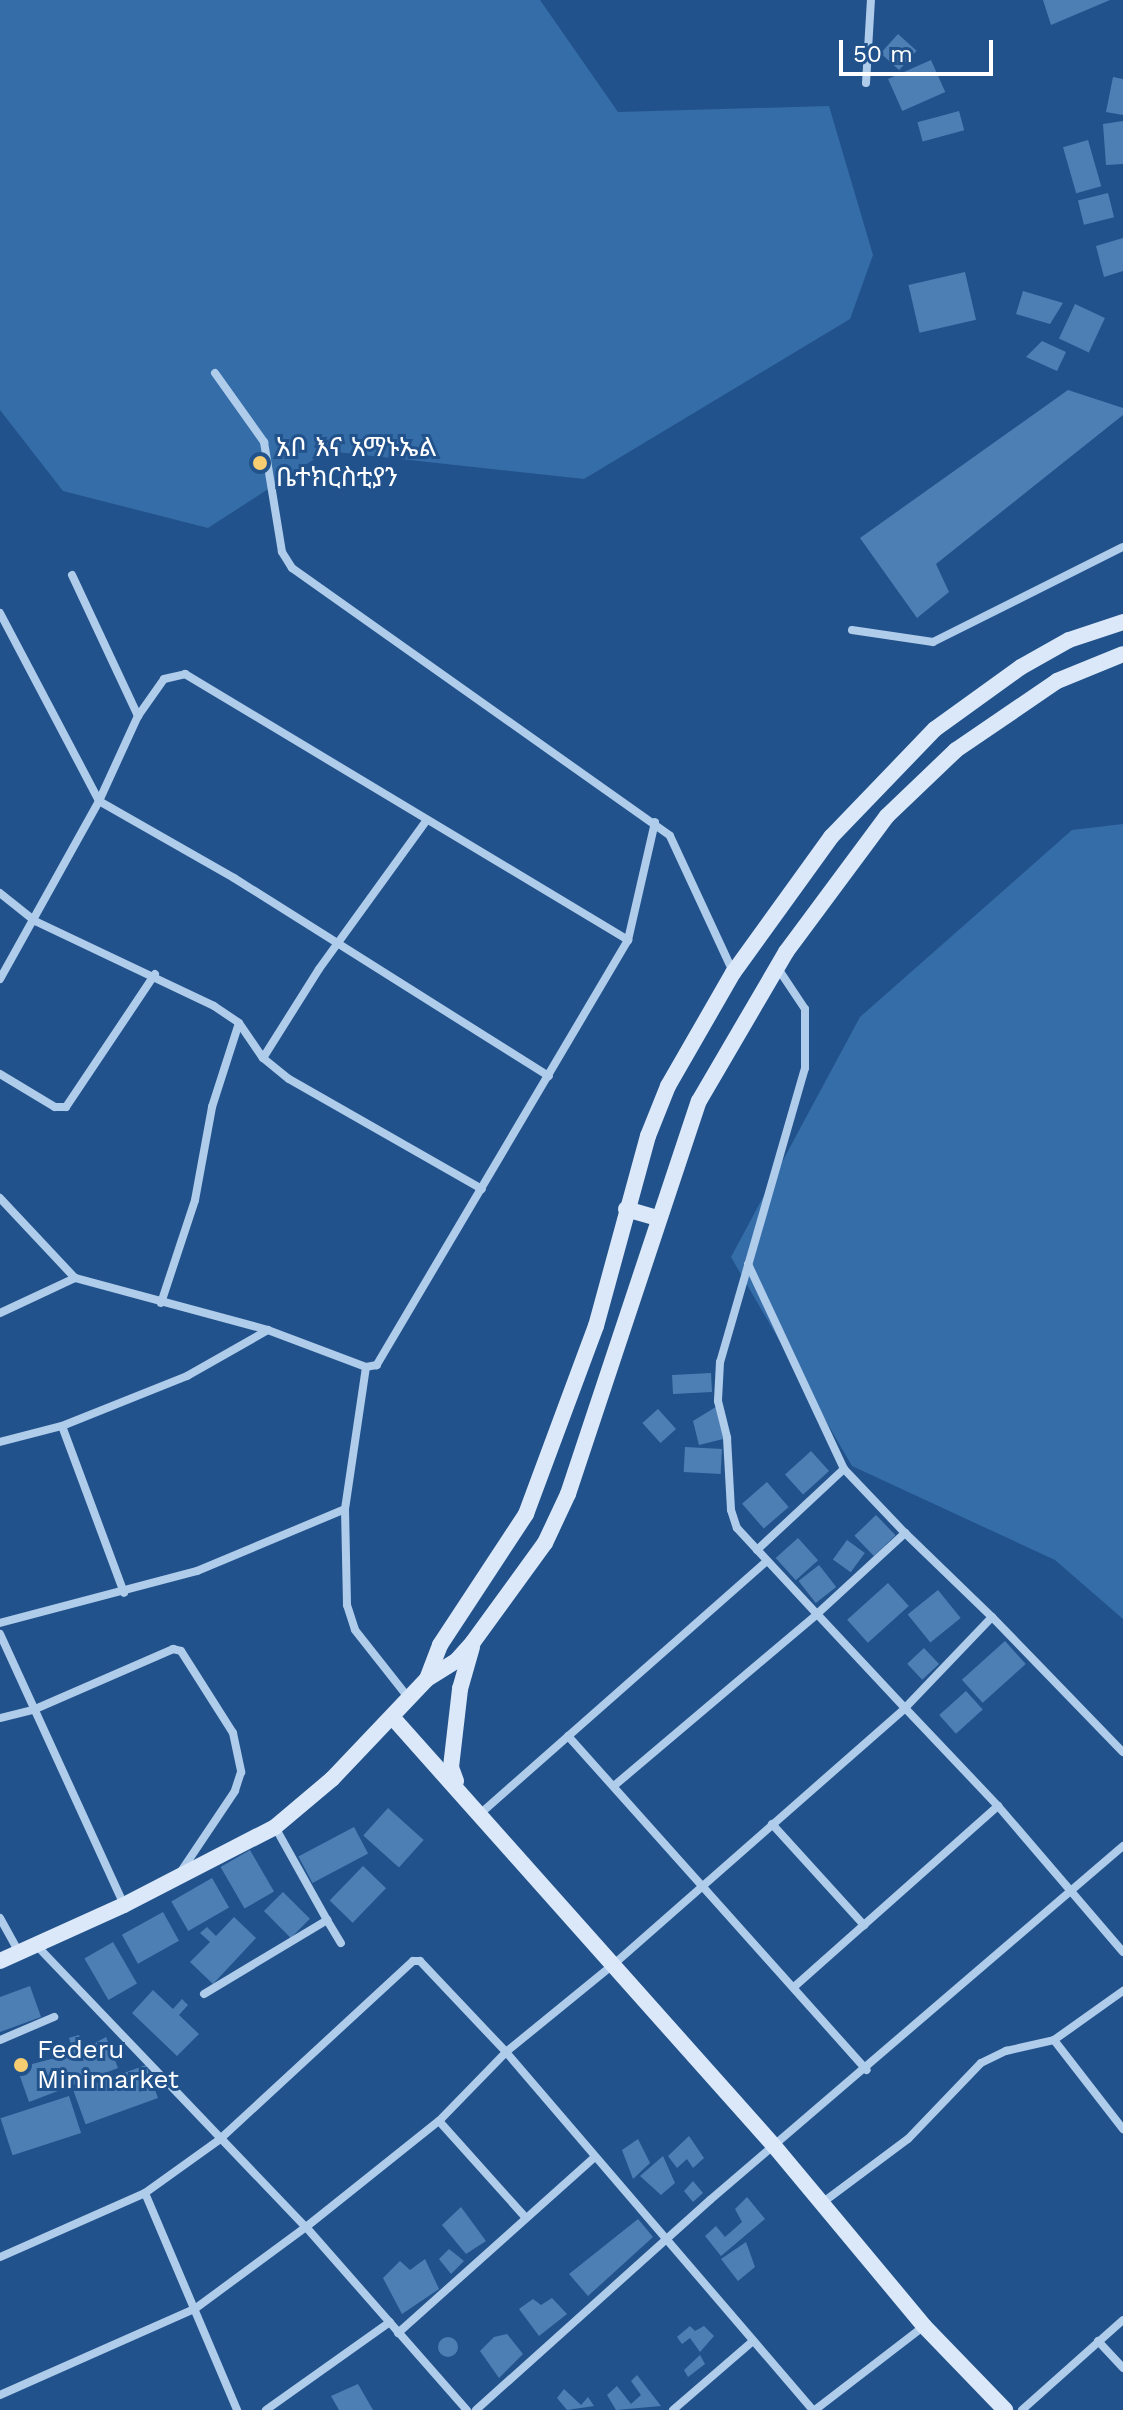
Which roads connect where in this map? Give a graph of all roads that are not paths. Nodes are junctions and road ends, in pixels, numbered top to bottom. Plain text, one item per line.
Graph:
1 (871, 0) edge
2 (866, 83) dead end
3 (215, 373) dead end
4 (1123, 547) edge
5 (72, 575) dead end
6 (0, 613) edge
7 (1123, 622) edge
8 (852, 630) dead end
9 (1123, 654) edge
10 (138, 716) junction
11 (99, 801) junction
12 (427, 820) junction
13 (655, 822) junction
14 (0, 893) edge
15 (35, 921) junction
16 (628, 940) junction
17 (336, 947) junction
18 (781, 960) junction
19 (733, 973) junction
20 (155, 974) junction
21 (0, 979) edge
22 (239, 1023) junction
23 (263, 1058) junction
24 (0, 1074) edge
25 (549, 1076) junction
26 (482, 1189) junction
27 (0, 1198) edge
28 (626, 1209) junction
29 (658, 1218) junction
30 (748, 1263) junction
31 (75, 1278) junction
32 (161, 1303) junction
33 (0, 1313) edge
34 (268, 1330) junction
35 (366, 1367) junction
36 (62, 1426) junction
37 (0, 1442) edge
38 (844, 1469) junction
39 (345, 1509) junction
40 (905, 1533) junction
41 (757, 1550) junction
42 (767, 1561) junction
43 (124, 1593) junction
44 (817, 1614) junction
45 (992, 1617) junction
46 (0, 1623) edge
47 (0, 1634) edge
48 (473, 1642) junction
49 (427, 1679) junction
50 (408, 1697) junction
51 (905, 1708) junction
52 (33, 1710) junction
53 (0, 1718) edge
54 (394, 1719) junction
55 (568, 1736) junction
56 (1123, 1752) edge
57 (615, 1785) junction
58 (458, 1786) junction
59 (998, 1806) junction
60 (481, 1813) junction
61 (772, 1824) junction
62 (275, 1827) junction
63 (1123, 1846) edge
64 (177, 1878) junction
65 (701, 1886) junction
66 (1073, 1891) junction
67 (124, 1905) junction
68 (0, 1918) edge
69 (327, 1920) junction
70 (864, 1925) junction
71 (341, 1943) dead end
72 (38, 1947) junction
73 (1123, 1952) edge
74 (20, 1954) junction
75 (0, 1961) edge
76 (614, 1964) junction
77 (794, 1987) junction
78 (1123, 1991) edge
79 (204, 1994) dead end
80 (54, 2017) dead end
81 (0, 2040) edge
82 (1054, 2040) junction
83 (506, 2052) junction
84 (867, 2070) junction
85 (439, 2121) junction
86 (1123, 2129) edge
87 (219, 2140) junction
88 (775, 2147) junction
89 (595, 2157) junction
90 (145, 2193) junction
91 (822, 2203) junction
92 (526, 2218) junction
93 (306, 2227) junction
94 (666, 2240) junction
95 (0, 2257) edge
96 (196, 2308) junction
97 (1123, 2320) edge
98 (390, 2322) junction
99 (924, 2326) junction
100 (398, 2333) junction
101 (753, 2341) junction
102 (1098, 2341) junction
103 (1123, 2368) edge
104 (0, 2395) edge
105 (237, 2410) edge
106 (266, 2410) edge
107 (467, 2410) edge
108 (476, 2410) edge
109 (673, 2410) edge
110 (814, 2410) edge
111 (1005, 2410) edge
112 (1022, 2410) edge

1 - 2 street
3 - 13 street
4 - 8 street
5 - 10 street
6 - 11 street
7 - 19 main road
9 - 18 main road
10 - 11 street
10 - 12 street
11 - 15 street
11 - 17 street
12 - 16 street
12 - 17 street
13 - 16 street
13 - 19 street
14 - 15 street
15 - 20 street
15 - 21 street
16 - 25 street
17 - 23 street
17 - 25 street
18 - 29 main road
18 - 30 street
19 - 28 main road
20 - 22 street
20 - 24 street
22 - 23 street
22 - 32 street
23 - 26 street
25 - 26 street
26 - 35 street
27 - 31 street
28 - 29 main road
28 - 49 main road
29 - 48 main road
30 - 38 street
30 - 41 street
31 - 32 street
31 - 33 street
32 - 34 street
34 - 35 street
34 - 36 street
35 - 39 street
36 - 37 street
36 - 43 street
38 - 40 street
38 - 41 street
39 - 43 street
39 - 50 street
40 - 44 street
40 - 45 street
41 - 42 street
42 - 44 street
42 - 55 street
43 - 46 street
44 - 51 street
44 - 57 street
45 - 51 street
45 - 56 street
47 - 52 street
48 - 49 main road
48 - 58 main road
49 - 50 main road
50 - 54 main road
51 - 59 street
51 - 61 street
52 - 53 street
52 - 64 street
52 - 67 street
54 - 58 main road
54 - 62 main road
55 - 57 street
55 - 60 street
57 - 65 street
58 - 60 main road
59 - 66 street
59 - 70 street
60 - 76 main road
61 - 65 street
61 - 70 street
62 - 64 main road
62 - 69 street
63 - 66 street
64 - 67 main road
65 - 76 street
65 - 77 street
66 - 73 street
66 - 84 street
67 - 72 main road
68 - 74 street
69 - 71 street
69 - 79 street
70 - 77 street
72 - 74 main road
72 - 87 street
74 - 75 main road
76 - 83 street
76 - 88 main road
77 - 84 street
78 - 82 street
80 - 81 street
82 - 86 street
82 - 91 street
83 - 85 street
83 - 87 street
83 - 89 street
84 - 88 street
85 - 92 street
85 - 93 street
87 - 90 street
87 - 93 street
88 - 91 main road
88 - 94 street
89 - 92 street
89 - 94 street
90 - 95 street
90 - 96 street
91 - 99 main road
92 - 100 street
93 - 96 street
93 - 98 street
94 - 101 street
94 - 108 street
96 - 104 street
96 - 105 street
97 - 102 street
98 - 100 street
98 - 106 street
99 - 110 street
99 - 111 main road
100 - 107 street
101 - 109 street
101 - 110 street
102 - 103 street
102 - 112 street

